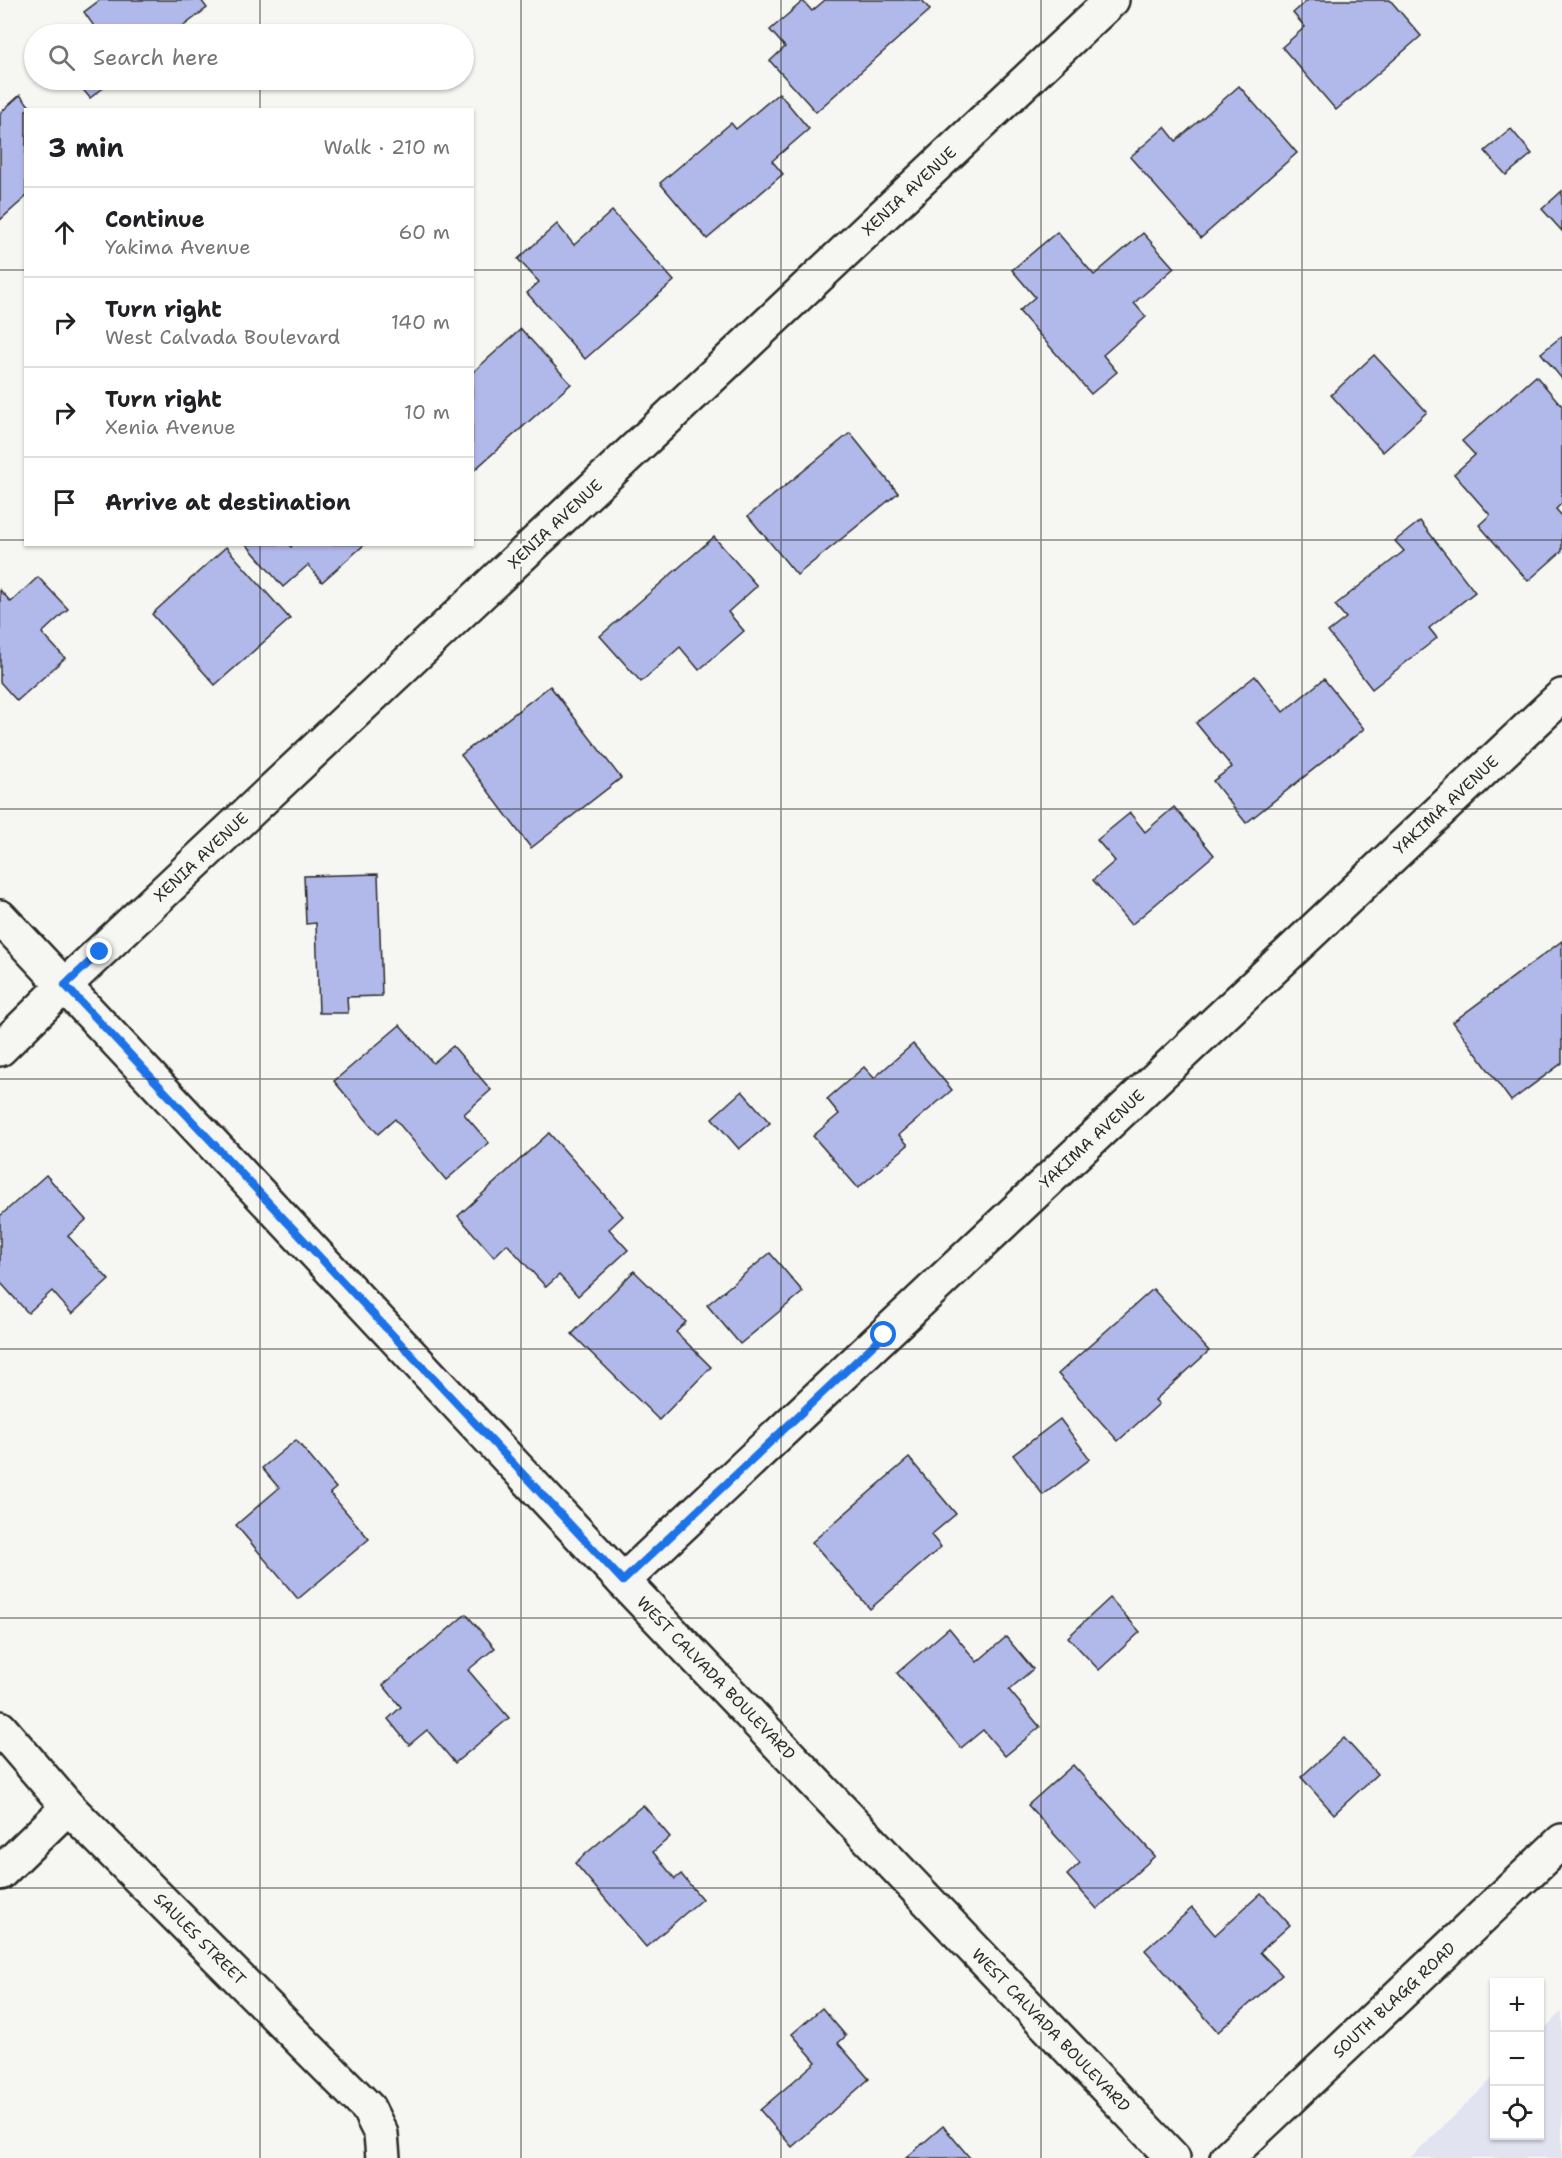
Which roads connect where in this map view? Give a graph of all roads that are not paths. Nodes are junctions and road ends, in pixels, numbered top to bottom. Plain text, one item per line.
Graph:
1 (1112, 0) edge
2 (1562, 696) edge
3 (0, 916) edge
4 (65, 985) junction
5 (0, 1049) edge
6 (623, 1581) junction
7 (0, 1728) edge
8 (68, 1807) junction
9 (1562, 1841) edge
10 (0, 1874) edge
11 (383, 2158) edge
12 (1173, 2158) edge
13 (1227, 2158) edge

1 - 4 street, XENIA AVENUE
2 - 6 street, YAKIMA AVENUE
3 - 4 street, WEST CALVADA BOULEVARD
4 - 5 street, XENIA AVENUE
4 - 6 street, WEST CALVADA BOULEVARD
6 - 12 street, WEST CALVADA BOULEVARD
7 - 8 street, SAULES STREET
8 - 10 street
8 - 11 street, SAULES STREET
9 - 13 street, SOUTH BLAGG ROAD

